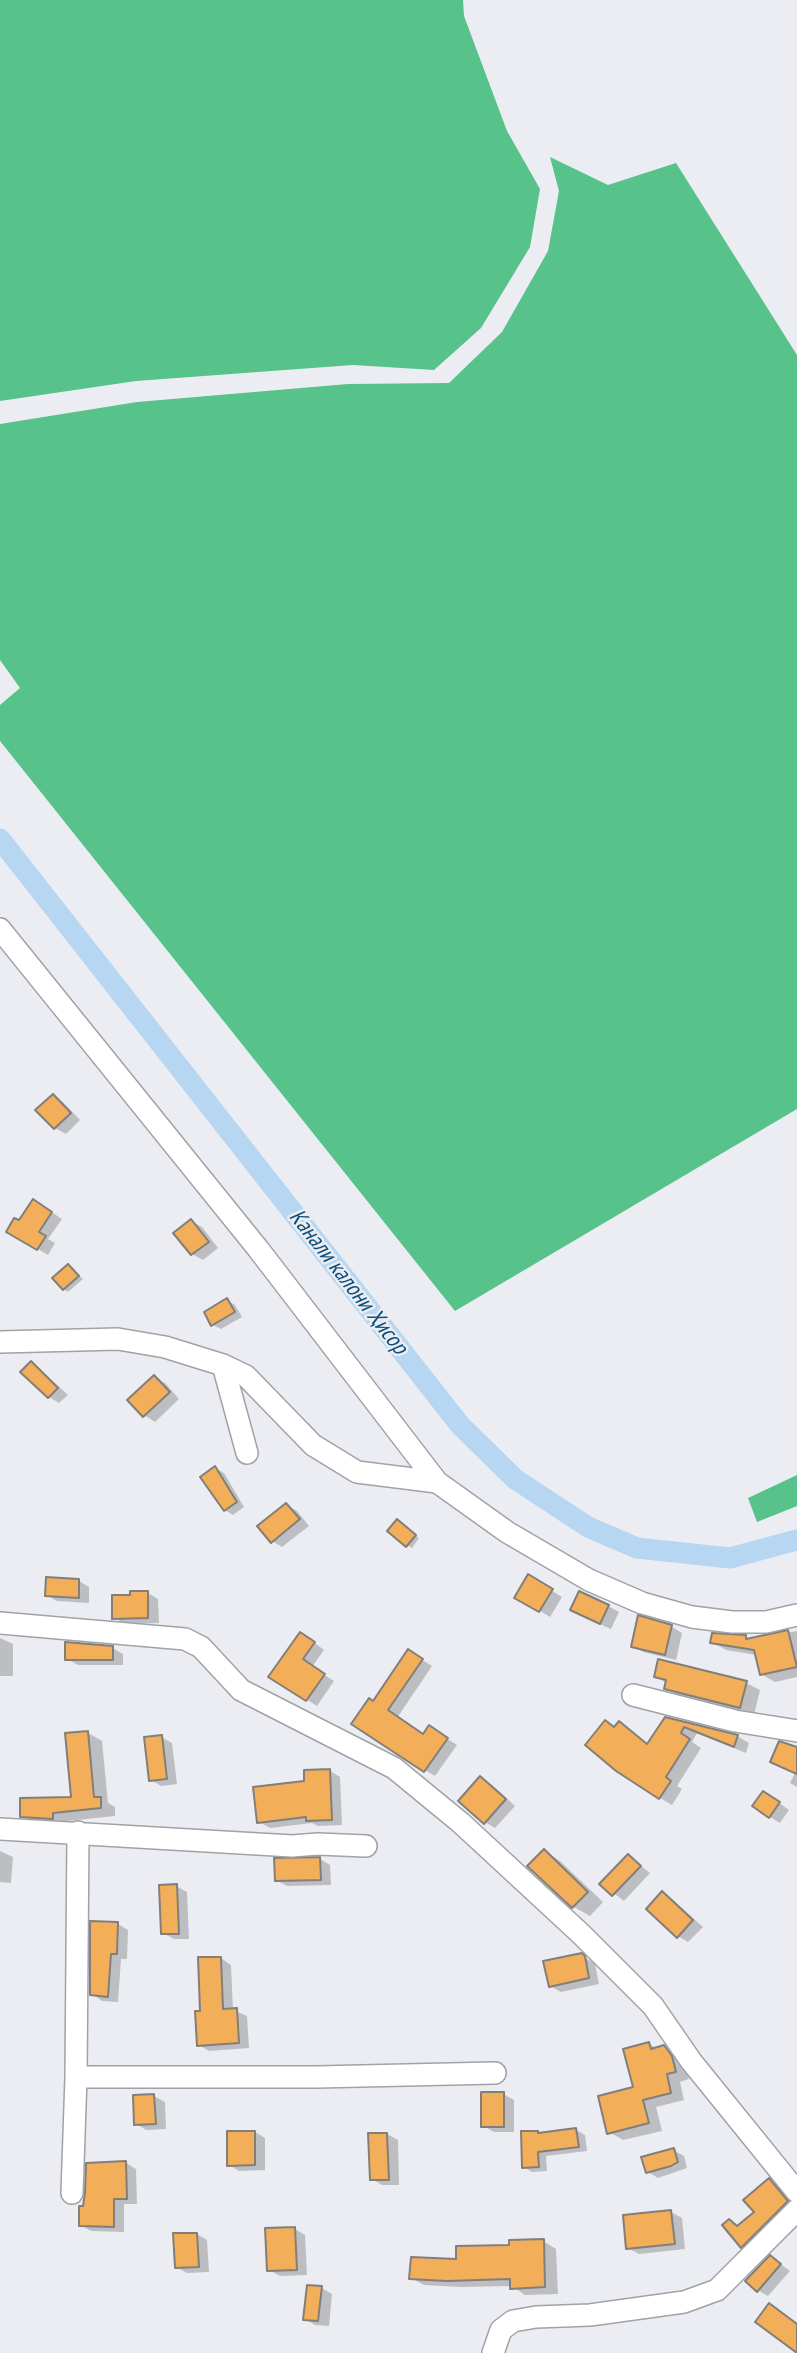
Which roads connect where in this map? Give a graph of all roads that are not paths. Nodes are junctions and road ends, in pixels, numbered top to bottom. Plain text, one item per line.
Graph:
1 (0, 929) edge
2 (4, 1338) edge
3 (223, 1364) junction
4 (247, 1453) dead end
5 (437, 1482) junction
6 (797, 1615) edge
7 (0, 1623) edge
8 (633, 1695) dead end
9 (797, 1731) edge
10 (0, 1829) edge
11 (78, 1832) junction
12 (366, 1846) dead end
13 (495, 2073) dead end
14 (76, 2077) junction
15 (797, 2192) edge
16 (72, 2193) dead end
17 (797, 2210) edge
18 (493, 2353) edge

1 - 5 lane
2 - 3 lane
3 - 4 lane
3 - 5 lane
5 - 6 lane
7 - 15 lane
8 - 9 lane
10 - 11 lane
11 - 12 lane
11 - 14 lane
13 - 14 lane
14 - 16 lane
17 - 18 lane

